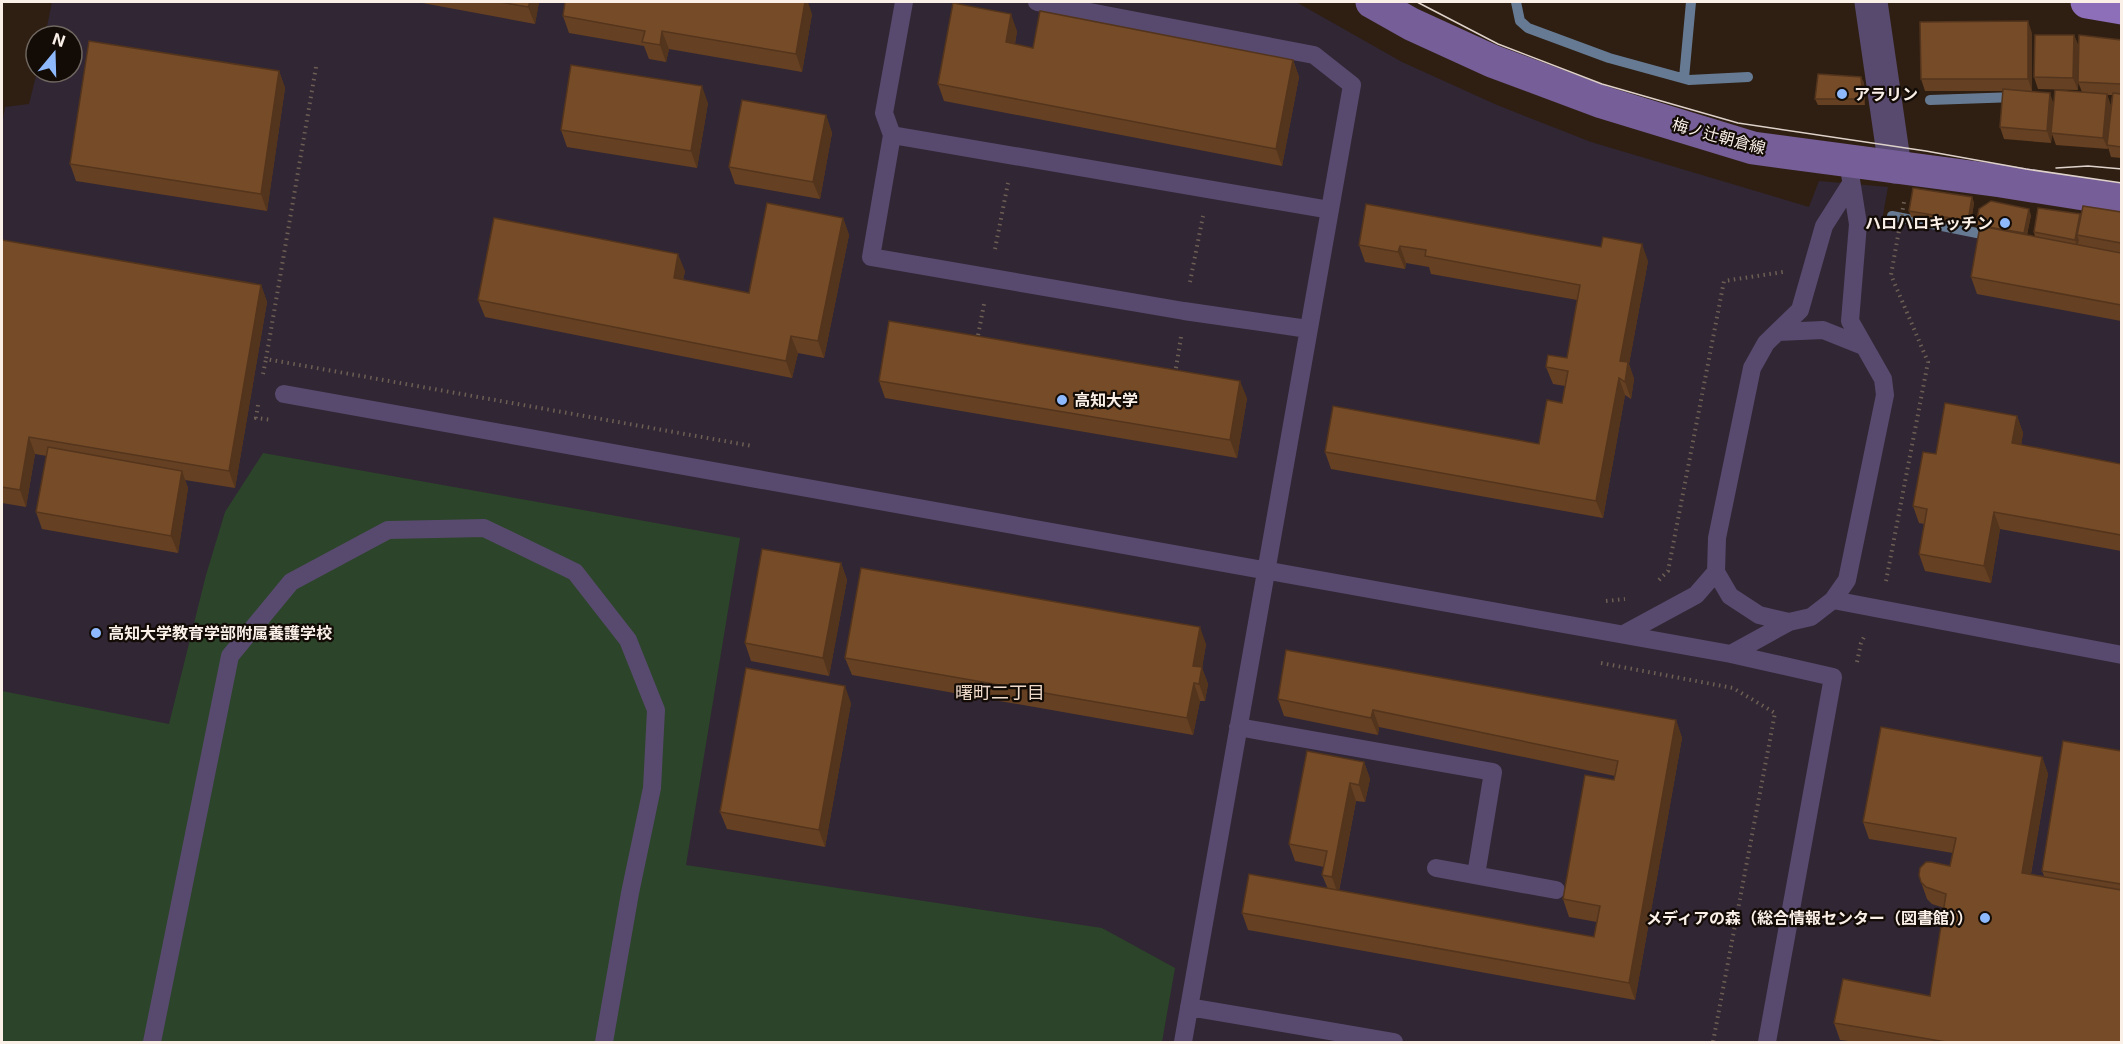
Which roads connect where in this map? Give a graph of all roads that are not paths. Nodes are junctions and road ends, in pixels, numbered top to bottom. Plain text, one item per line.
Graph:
1 (904, 2) edge
2 (1037, 2) edge
3 (1372, 2) edge
4 (1871, 2) edge
5 (2087, 2) edge
6 (2121, 8) edge
7 (892, 135) junction
8 (1895, 167) junction
9 (1849, 173) junction
10 (2121, 200) edge
11 (1330, 210) junction
12 (1308, 329) junction
13 (1778, 332) junction
14 (1863, 346) junction
15 (284, 394) dead end
16 (1265, 571) junction
17 (1716, 572) junction
18 (1833, 600) junction
19 (1790, 622) junction
20 (1624, 634) junction
21 (1731, 654) junction
22 (2121, 655) edge
23 (1238, 727) junction
24 (1436, 868) dead end
25 (1476, 875) junction
26 (1556, 890) dead end
27 (1189, 1006) junction
28 (152, 1042) edge
29 (604, 1042) edge
30 (1183, 1042) edge
31 (1394, 1042) edge
32 (1767, 1042) edge

1 - 7 lane
2 - 11 lane
3 - 9 main road, 梅ノ辻朝倉線
4 - 8 street
5 - 6 main road
7 - 11 lane
7 - 12 lane
8 - 9 main road, 梅ノ辻朝倉線
8 - 10 main road, 梅ノ辻朝倉線
9 - 13 lane
9 - 14 lane
11 - 12 lane
12 - 16 lane
13 - 14 lane
13 - 17 lane
14 - 18 lane
15 - 16 lane
16 - 20 lane
16 - 23 lane
17 - 19 lane
17 - 20 lane
18 - 19 lane
18 - 22 lane
19 - 21 lane
20 - 21 lane
21 - 32 lane
23 - 25 lane
23 - 27 lane
24 - 25 lane
25 - 26 lane
27 - 30 lane
27 - 31 lane
28 - 29 lane

